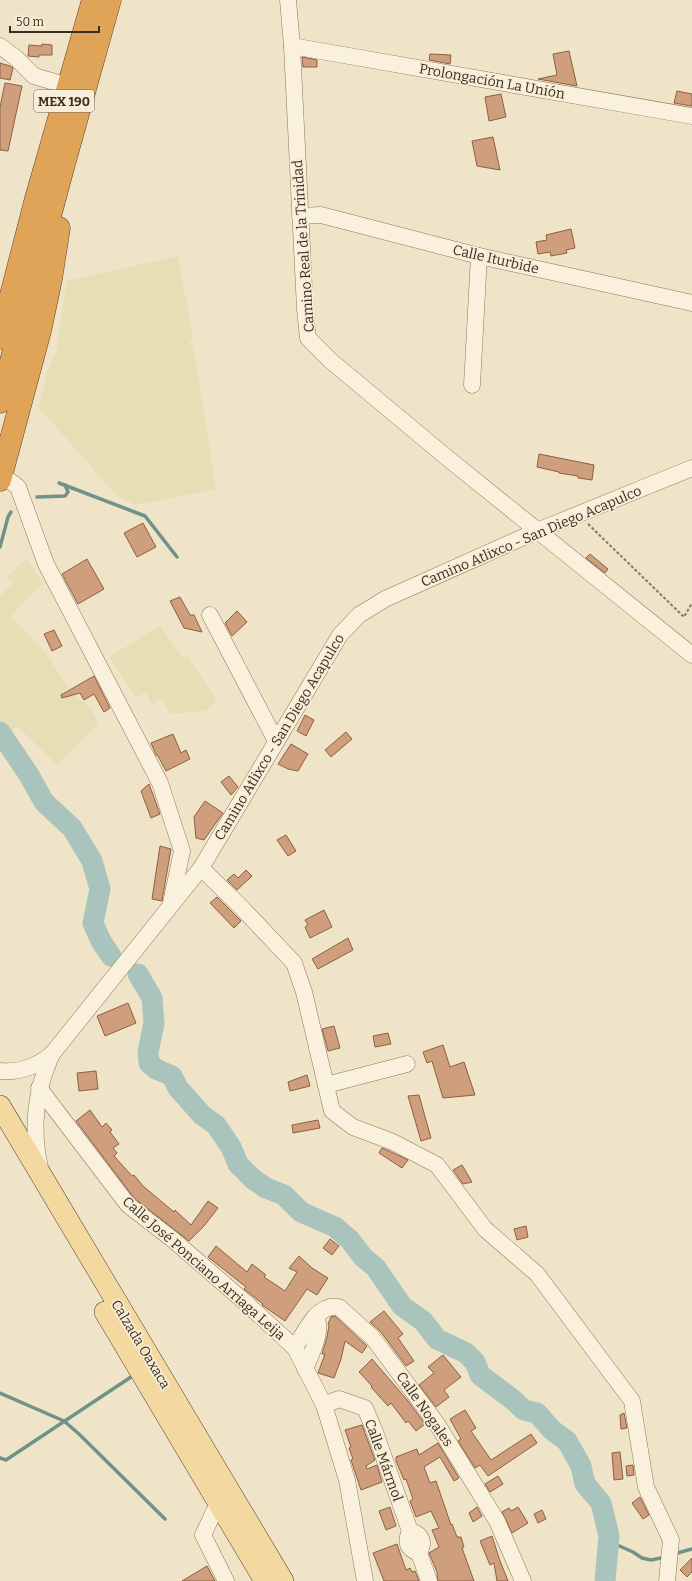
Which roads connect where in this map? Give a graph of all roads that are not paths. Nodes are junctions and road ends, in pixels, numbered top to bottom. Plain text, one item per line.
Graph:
1 (93, 0) edge
2 (110, 0) edge
3 (288, 0) edge
4 (0, 46) edge
5 (292, 46) junction
6 (68, 86) junction
7 (692, 116) edge
8 (64, 164) junction
9 (35, 202) junction
10 (300, 216) junction
11 (479, 256) junction
12 (0, 280) edge
13 (692, 303) edge
14 (0, 338) edge
15 (472, 385) dead end
16 (0, 402) edge
17 (692, 468) edge
18 (1, 477) edge
19 (537, 530) junction
20 (210, 615) dead end
21 (692, 655) edge
22 (276, 741) junction
23 (201, 868) junction
24 (166, 911) junction
25 (52, 1054) junction
26 (407, 1064) dead end
27 (0, 1071) edge
28 (326, 1085) junction
29 (40, 1088) junction
30 (0, 1106) edge
31 (0, 1134) edge
32 (45, 1184) junction
33 (316, 1315) junction
34 (295, 1348) junction
35 (305, 1369) junction
36 (324, 1405) junction
37 (225, 1499) junction
38 (226, 1581) edge
39 (265, 1581) edge
40 (283, 1581) edge
41 (365, 1581) edge
42 (429, 1581) edge
43 (523, 1581) edge
44 (667, 1581) edge

1 - 6 highway, MEX 190
2 - 8 highway, MEX 190
3 - 5 street, Camino Real de la Trinidad
4 - 6 street
5 - 7 street, Prolongación La Unión
5 - 10 street, Camino Real de la Trinidad
6 - 9 highway, MEX 190
8 - 16 highway, MEX 190
8 - 18 highway
9 - 12 highway
9 - 14 highway, MEX 190
10 - 11 street, Calle Iturbide
10 - 19 street, Camino Real de la Trinidad
11 - 13 street, Calle Iturbide
11 - 15 street
17 - 19 street, Camino Atlixco - San Diego Acapulco
18 - 24 street
19 - 21 street, Camino Real de la Trinidad
19 - 22 street, Camino Atlixco - San Diego Acapulco
20 - 22 street
22 - 23 street, Camino Atlixco - San Diego Acapulco
23 - 24 street, Camino Atlixco - San Diego Acapulco
23 - 28 street
24 - 25 street, Camino Atlixco - San Diego Acapulco
25 - 27 street, Camino Atlixco - San Diego Acapulco
25 - 29 street, Camino Atlixco - San Diego Acapulco
26 - 28 street
28 - 44 street
29 - 32 street, Camino Atlixco - San Diego Acapulco
29 - 34 street, Calle José Ponciano Arriaga Leija
30 - 32 main road, Calzada Oaxaca
31 - 37 main road, Calzada Oaxaca
32 - 37 main road, Calzada Oaxaca
33 - 34 street
33 - 35 street
33 - 43 street, Calle Nogales
34 - 35 street, Calle José Ponciano Arriaga Leija
35 - 36 street, Calle José Ponciano Arriaga Leija
36 - 41 street, Calle José Ponciano Arriaga Leija
36 - 42 street, Calle Mármol
37 - 38 street
37 - 39 main road, Calzada Oaxaca
37 - 40 main road, Calzada Oaxaca

